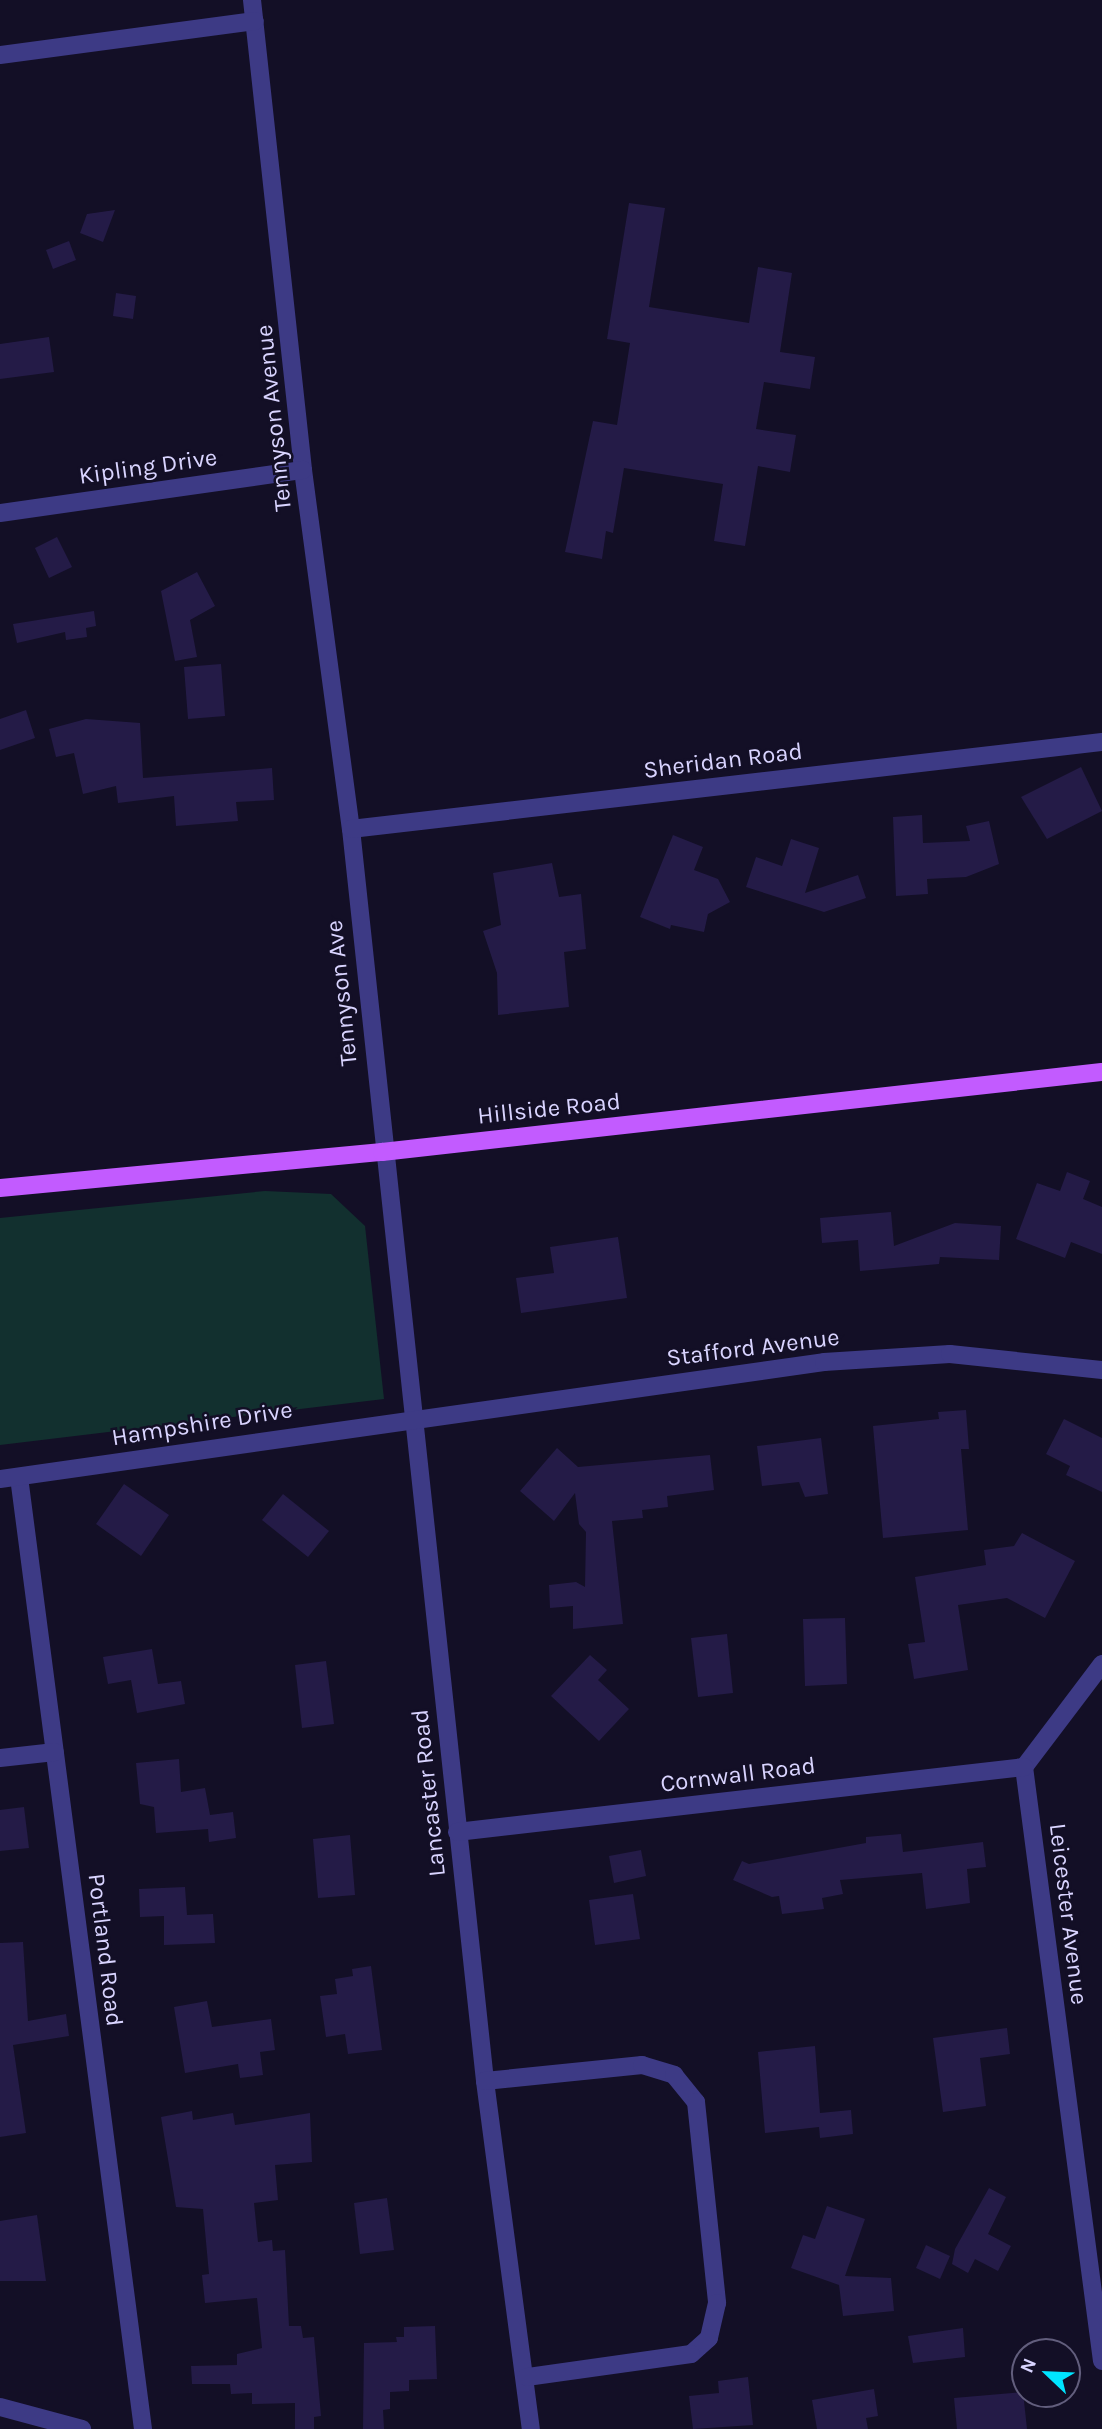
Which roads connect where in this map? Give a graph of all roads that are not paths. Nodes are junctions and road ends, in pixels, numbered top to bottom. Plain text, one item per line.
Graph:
1 (252, 0) edge
2 (255, 20) junction
3 (0, 55) edge
4 (303, 470) junction
5 (0, 513) edge
6 (1102, 742) edge
7 (351, 829) junction
8 (1102, 1072) edge
9 (382, 1152) junction
10 (0, 1188) edge
11 (1102, 1370) edge
12 (411, 1417) junction
13 (19, 1477) junction
14 (0, 1479) edge
15 (1102, 1664) edge
16 (55, 1752) junction
17 (0, 1758) edge
18 (1024, 1767) junction
19 (457, 1832) junction
20 (485, 2081) junction
21 (1102, 2361) edge
22 (527, 2376) junction
23 (0, 2407) edge
24 (82, 2429) edge
25 (143, 2429) edge
26 (531, 2429) edge

1 - 2 street, Tennyson Avenue
2 - 3 street
2 - 4 street, Tennyson Avenue
4 - 5 street, Kipling Drive
4 - 7 street, Tennyson Avenue
6 - 7 street, Sheridan Road
7 - 9 street, Tennyson Ave
8 - 9 main road, Hillside Road
9 - 10 main road, Hillside Road
9 - 12 street, Lancaster Road
11 - 12 street, Stafford Avenue
12 - 13 street, Hampshire Drive
12 - 19 street, Lancaster Road
13 - 14 street, Hampshire Drive
13 - 16 street, Portland Road
15 - 18 street
16 - 17 street
16 - 25 street, Portland Road
18 - 19 street, Cornwall Road
18 - 21 street, Leicester Avenue
19 - 20 street, Lancaster Road
20 - 22 street, Lancaster Road
20 - 22 street
22 - 26 street, Lancaster Road
23 - 24 street

